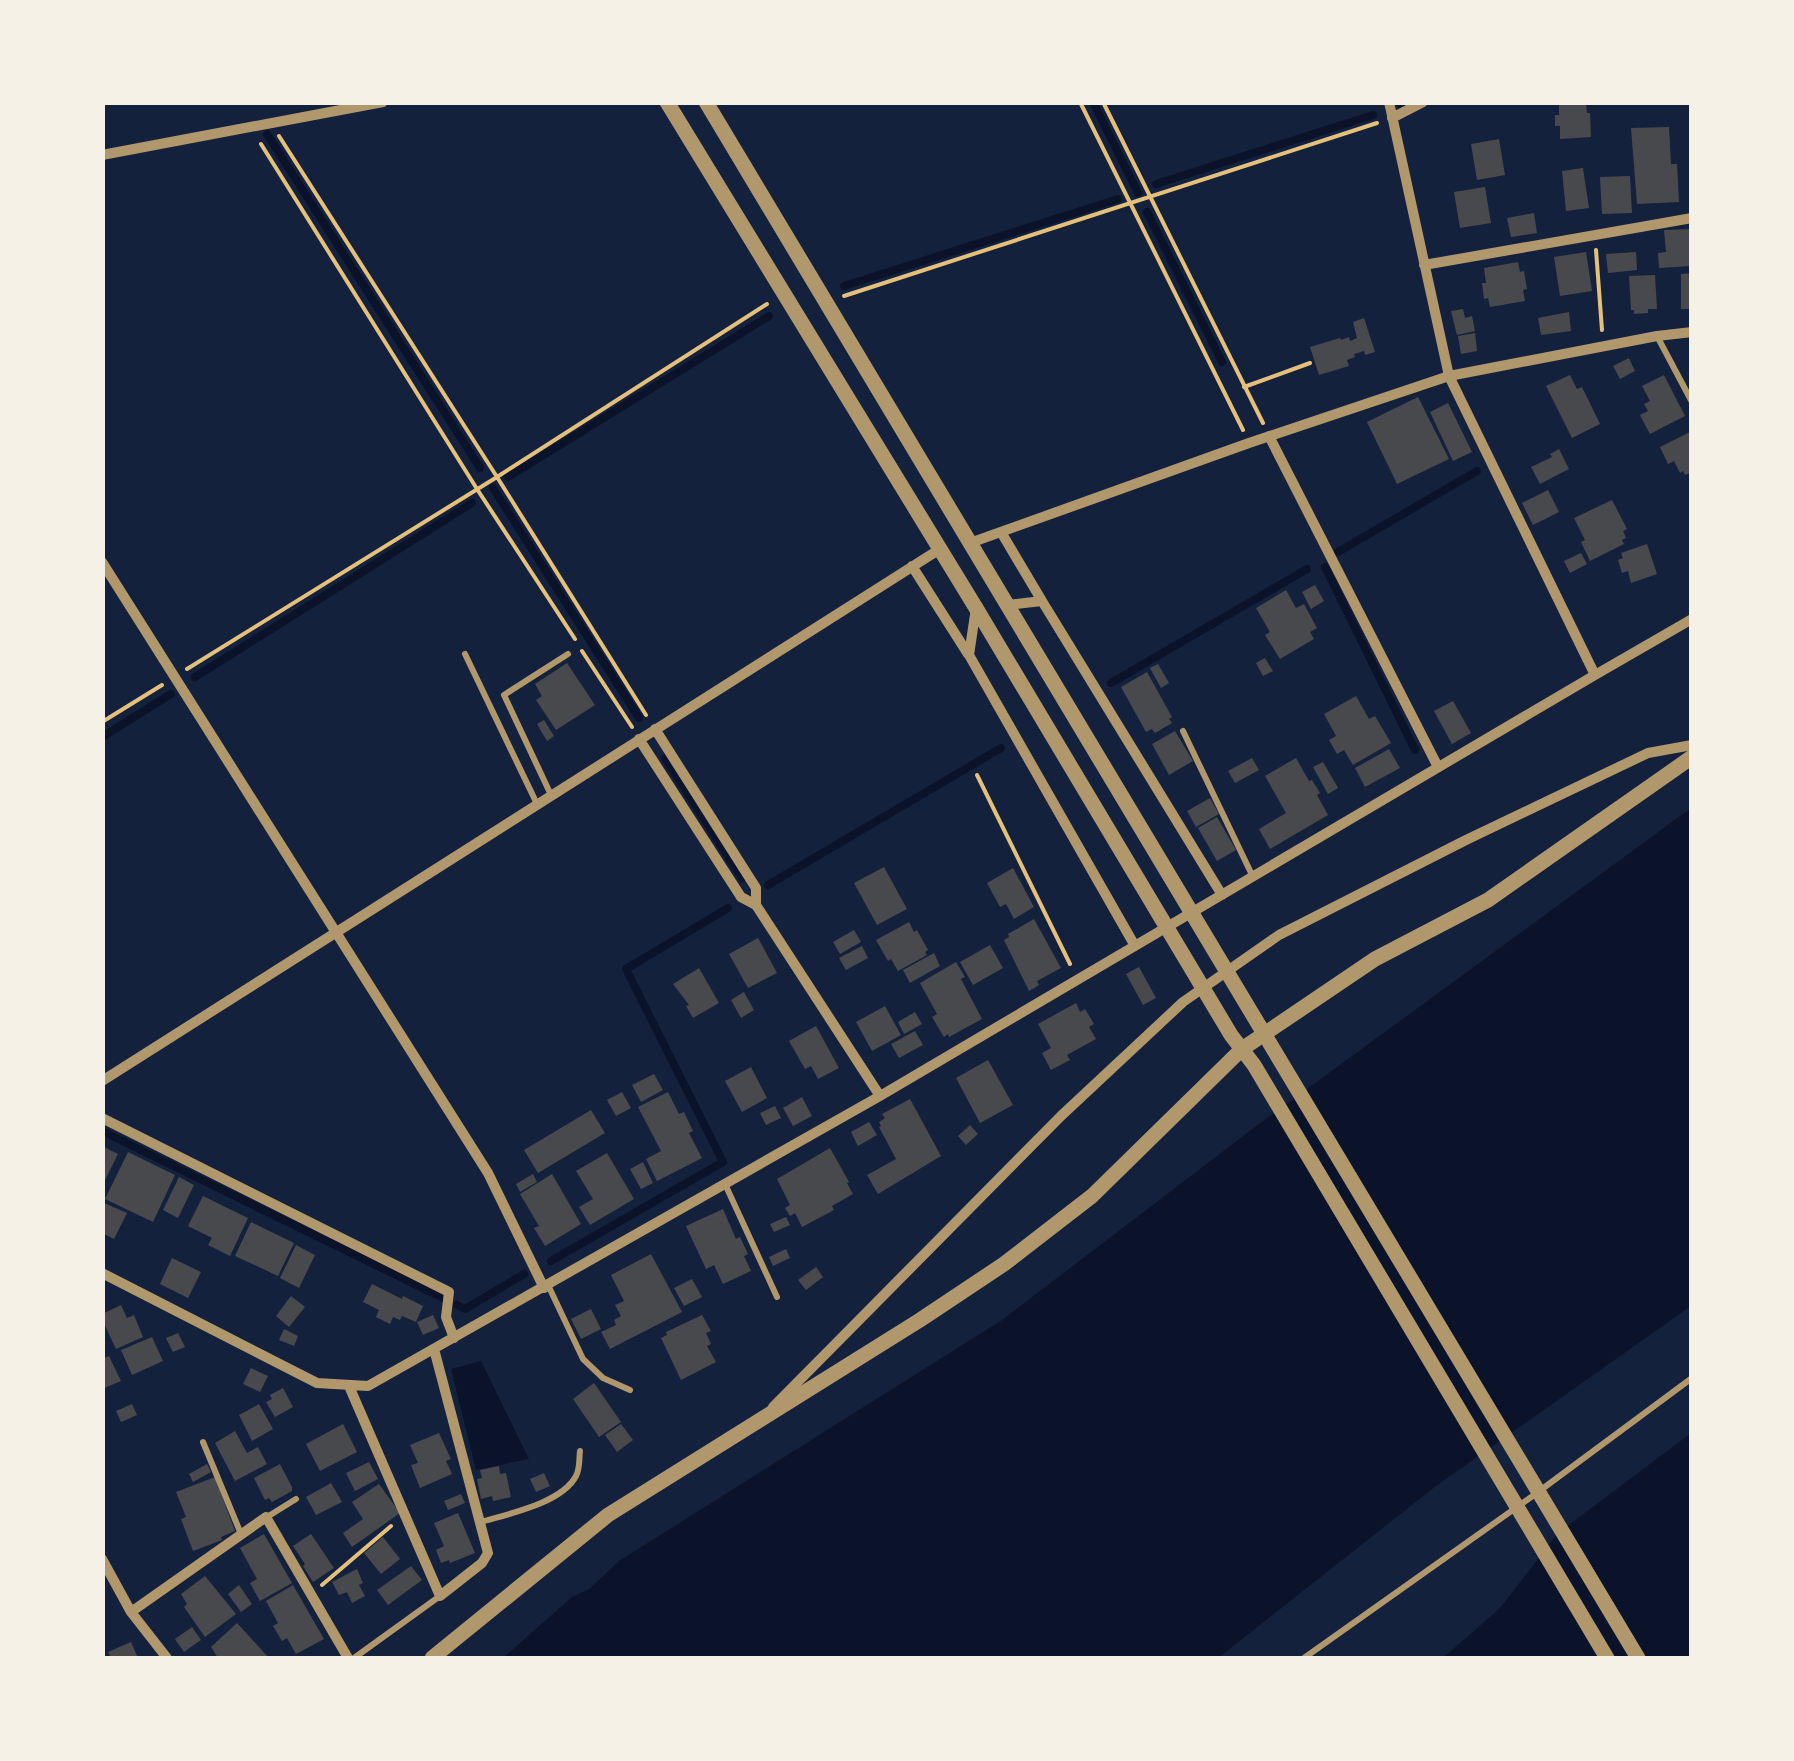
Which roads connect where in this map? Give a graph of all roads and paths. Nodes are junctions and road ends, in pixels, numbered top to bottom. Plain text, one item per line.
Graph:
1 (383, 102) edge
2 (667, 102) edge
3 (706, 102) edge
4 (1080, 102) edge
5 (1103, 102) edge
6 (1389, 102) edge
7 (1423, 102) edge
8 (1392, 118) junction
9 (271, 124) junction
10 (251, 128) junction
11 (102, 155) edge
12 (1150, 198) junction
13 (1131, 205) junction
14 (1692, 218) edge
15 (1595, 235) junction
16 (1424, 265) junction
17 (784, 294) junction
18 (825, 302) junction
19 (1692, 332) edge
20 (1657, 336) junction
21 (1604, 346) junction
22 (1310, 363) dead end
23 (1449, 376) junction
24 (1244, 387) junction
25 (1692, 402) edge
26 (1269, 436) junction
27 (1249, 443) junction
28 (497, 477) junction
29 (478, 489) junction
30 (1001, 532) junction
31 (970, 543) junction
32 (940, 549) junction
33 (102, 562) edge
34 (912, 566) junction
35 (1042, 601) junction
36 (1006, 605) junction
37 (976, 608) junction
38 (1692, 619) edge
39 (465, 654) dead end
40 (568, 654) dead end
41 (968, 655) junction
42 (1596, 675) junction
43 (175, 676) junction
44 (102, 722) edge
45 (654, 729) junction
46 (1182, 731) dead end
47 (639, 739) junction
48 (1692, 745) edge
49 (1692, 757) edge
50 (1438, 767) junction
51 (976, 775) dead end
52 (551, 795) junction
53 (537, 804) junction
54 (1253, 877) junction
55 (1222, 896) junction
56 (756, 905) junction
57 (336, 932) junction
58 (1136, 946) junction
59 (1078, 980) junction
60 (1260, 1026) junction
61 (1236, 1042) junction
62 (102, 1081) edge
63 (880, 1096) junction
64 (102, 1118) edge
65 (725, 1184) junction
66 (102, 1273) edge
67 (546, 1286) junction
68 (777, 1297) dead end
69 (454, 1338) junction
70 (434, 1349) junction
71 (1692, 1378) edge
72 (349, 1386) junction
73 (630, 1390) dead end
74 (762, 1418) junction
75 (204, 1442) dead end
76 (580, 1452) dead end
77 (296, 1499) dead end
78 (405, 1514) junction
79 (266, 1518) junction
80 (480, 1523) junction
81 (241, 1535) junction
82 (102, 1559) edge
83 (311, 1594) junction
84 (440, 1596) junction
85 (131, 1612) junction
86 (166, 1658) edge
87 (351, 1658) edge
88 (432, 1658) edge
89 (1304, 1658) edge
90 (1607, 1658) edge
91 (1638, 1658) edge

1 - 9 street
2 - 17 street
3 - 18 street
4 - 13 path
5 - 12 path
6 - 8 street
7 - 8 street
8 - 12 path
8 - 16 street
9 - 10 street
9 - 28 path
10 - 11 street
10 - 29 path
12 - 13 path
12 - 24 path
13 - 18 path
13 - 27 path
14 - 15 street
15 - 16 street
15 - 21 path
16 - 23 street
17 - 28 path
17 - 32 street
18 - 31 street
19 - 20 street
20 - 21 street
20 - 25 lane
21 - 23 street
22 - 24 path
23 - 26 street
23 - 42 street
24 - 26 path
26 - 27 street
26 - 50 street
27 - 30 street
28 - 29 path
28 - 45 path
29 - 43 path
29 - 47 path
30 - 31 street
30 - 35 street
31 - 36 street
32 - 34 street
32 - 37 street
33 - 43 street
34 - 41 street
34 - 45 street
35 - 36 street
35 - 55 street
36 - 60 street
37 - 41 street
37 - 61 street
38 - 42 street
39 - 53 lane
40 - 52 lane
41 - 58 street
42 - 50 street
43 - 44 path
43 - 57 street
45 - 47 street
45 - 56 street
46 - 54 lane
47 - 52 street
47 - 56 street
48 - 74 street
49 - 60 street
50 - 54 street
51 - 59 path
52 - 53 street
53 - 57 street
54 - 55 street
55 - 58 street
56 - 63 street
57 - 62 street
57 - 67 street
58 - 59 street
59 - 63 street
60 - 61 street
60 - 91 street
61 - 74 street
61 - 90 street
63 - 65 street
64 - 69 street
65 - 67 street
65 - 68 lane
66 - 72 street
67 - 69 street
67 - 73 lane
69 - 70 street
70 - 72 street
70 - 80 street
71 - 89 lane
72 - 78 street
74 - 88 street
75 - 81 lane
76 - 80 lane
77 - 79 lane
78 - 83 path
78 - 84 street
79 - 81 street
79 - 83 street
80 - 84 street
81 - 85 street
82 - 85 street
83 - 87 street
84 - 87 lane
85 - 86 street

